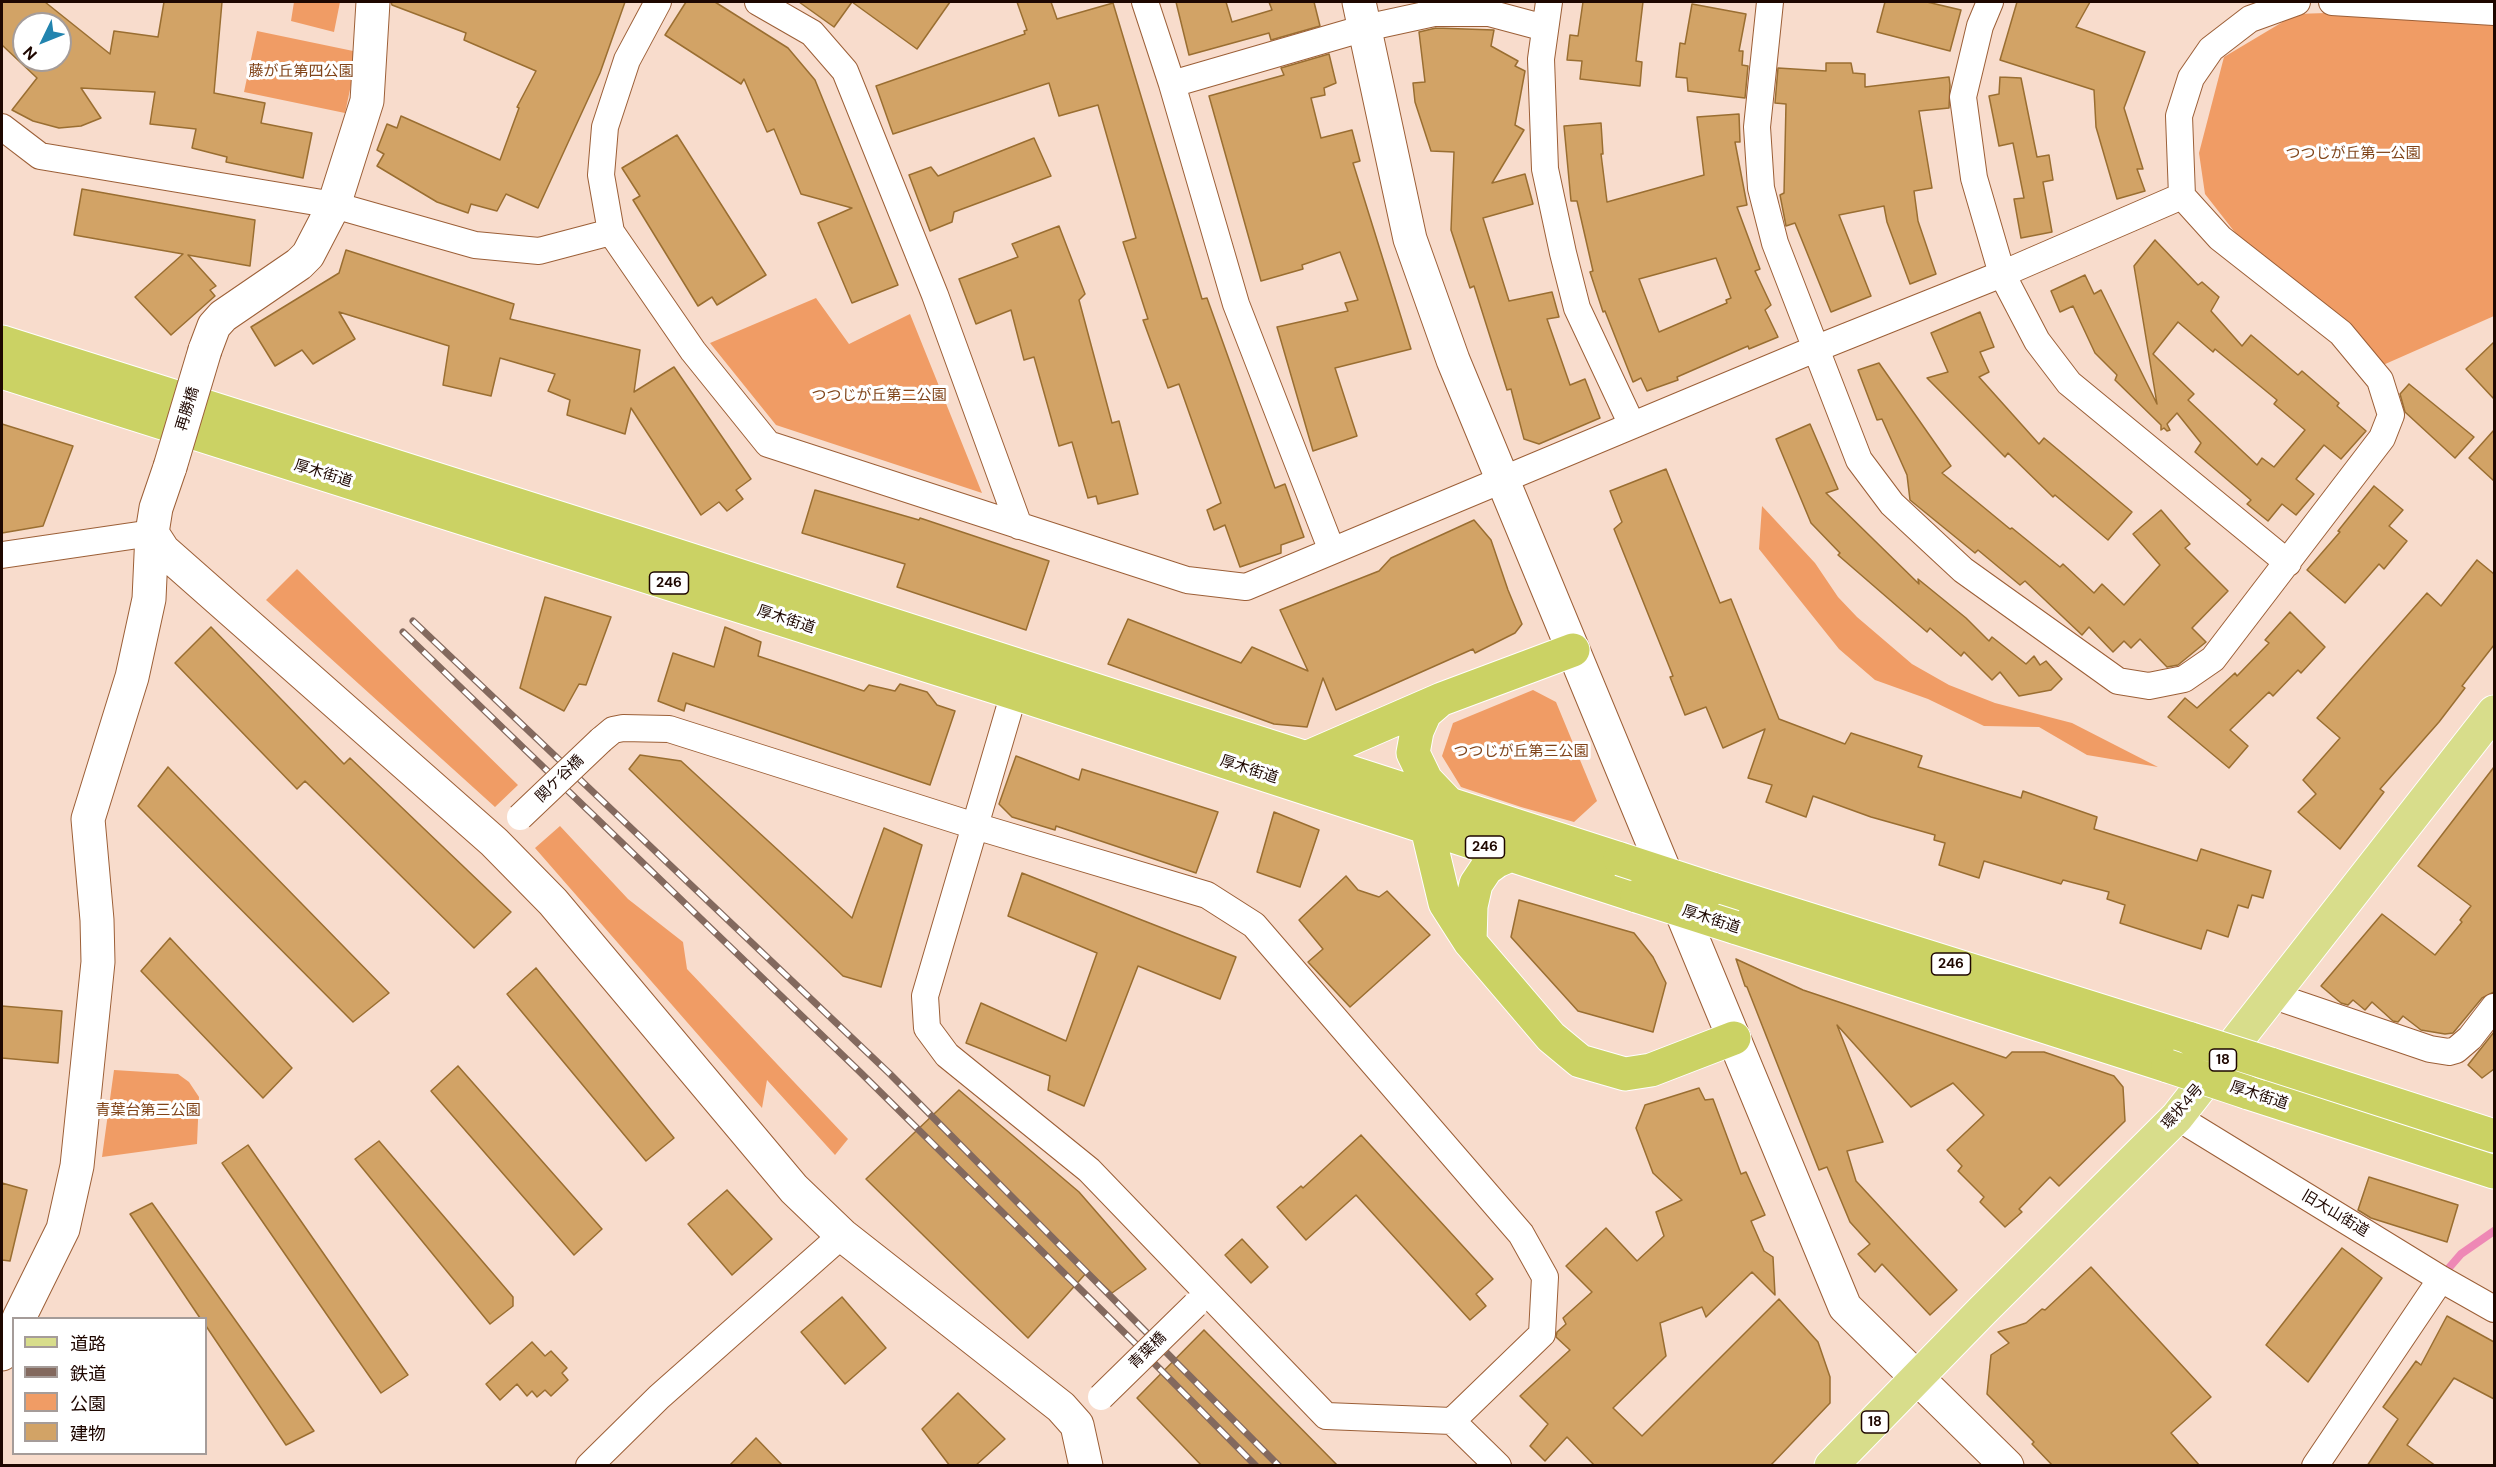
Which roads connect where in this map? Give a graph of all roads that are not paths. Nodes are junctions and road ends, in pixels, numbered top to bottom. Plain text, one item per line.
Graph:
1 (373, 2) edge
2 (658, 2) edge
3 (758, 2) edge
4 (1145, 2) edge
5 (1549, 2) edge
6 (1770, 2) edge
7 (1990, 2) edge
8 (2298, 2) edge
9 (2332, 2) edge
10 (2494, 12) edge
11 (1362, 15) edge
12 (1545, 28) junction
13 (1172, 84) junction
14 (2, 127) edge
15 (2182, 196) junction
16 (334, 205) junction
17 (611, 232) junction
18 (2002, 274) junction
19 (2, 342) edge
20 (1815, 349) junction
21 (2, 372) edge
22 (1632, 425) junction
23 (1503, 480) junction
24 (1019, 526) junction
25 (152, 534) junction
26 (1332, 551) junction
27 (2, 555) edge
28 (2288, 563) junction
29 (1573, 650) junction
30 (1014, 693) junction
31 (1442, 699) junction
32 (2494, 712) edge
33 (1306, 758) junction
34 (1448, 803) junction
35 (975, 826) junction
36 (1426, 828) junction
37 (494, 842) junction
38 (1511, 855) junction
39 (1470, 942) junction
40 (2274, 996) junction
41 (2494, 1007) edge
42 (1734, 1038) junction
43 (2177, 1117) junction
44 (2494, 1136) edge
45 (2494, 1172) edge
46 (842, 1234) junction
47 (2441, 1279) junction
48 (1200, 1300) junction
49 (2494, 1309) edge
50 (19, 1317) edge
51 (12, 1333) edge
52 (2, 1353) edge
53 (1918, 1378) junction
54 (1452, 1421) junction
55 (1077, 1425) junction
56 (590, 1466) edge
57 (1086, 1466) edge
58 (1497, 1466) edge
59 (1831, 1466) edge
60 (2007, 1466) edge
61 (2315, 1466) edge

1 - 16 street, 再勝橋
2 - 17 street
3 - 24 street
4 - 13 street
5 - 12 street
6 - 20 street
7 - 18 street
8 - 15 street
9 - 10 street
11 - 12 street
11 - 13 street
11 - 23 street
12 - 22 street
13 - 26 street
14 - 16 street
15 - 18 street
15 - 28 street
16 - 17 street
16 - 25 street, 再勝橋, bridge
17 - 24 street
18 - 20 street
18 - 28 street
19 - 33 highway, 厚木街道 / 246
20 - 22 street
20 - 28 street
21 - 30 highway, 厚木街道 / 246
22 - 23 street
23 - 26 street
23 - 29 street
24 - 26 street
25 - 27 street
25 - 37 street
25 - 50 street, 再勝橋
29 - 31 highway
29 - 42 street
30 - 35 street
30 - 36 highway, 厚木街道 / 246
31 - 33 highway
31 - 34 highway
32 - 40 main road, 環状4号 / 18
33 - 34 highway, 厚木街道 / 246
34 - 44 highway, 厚木街道 / 246, bridge
35 - 37 street, 関ケ谷橋, bridge
35 - 48 street
35 - 54 street, 関ケ谷橋
36 - 38 highway, 厚木街道 / 246
36 - 39 highway
37 - 46 street
38 - 39 highway
38 - 45 highway, 厚木街道 / 246, bridge
39 - 42 highway
40 - 41 street
40 - 43 main road, 環状4号 / 18
42 - 53 street
43 - 47 street, 旧大山街道
43 - 53 main road, 環状4号 / 18
46 - 55 street
46 - 56 street
47 - 49 street, 旧大山街道
47 - 61 street
48 - 54 street
48 - 55 street, 青葉橋, bridge
51 - 52 street
53 - 59 main road, 環状4号 / 18
53 - 60 street
54 - 58 street
55 - 57 street

